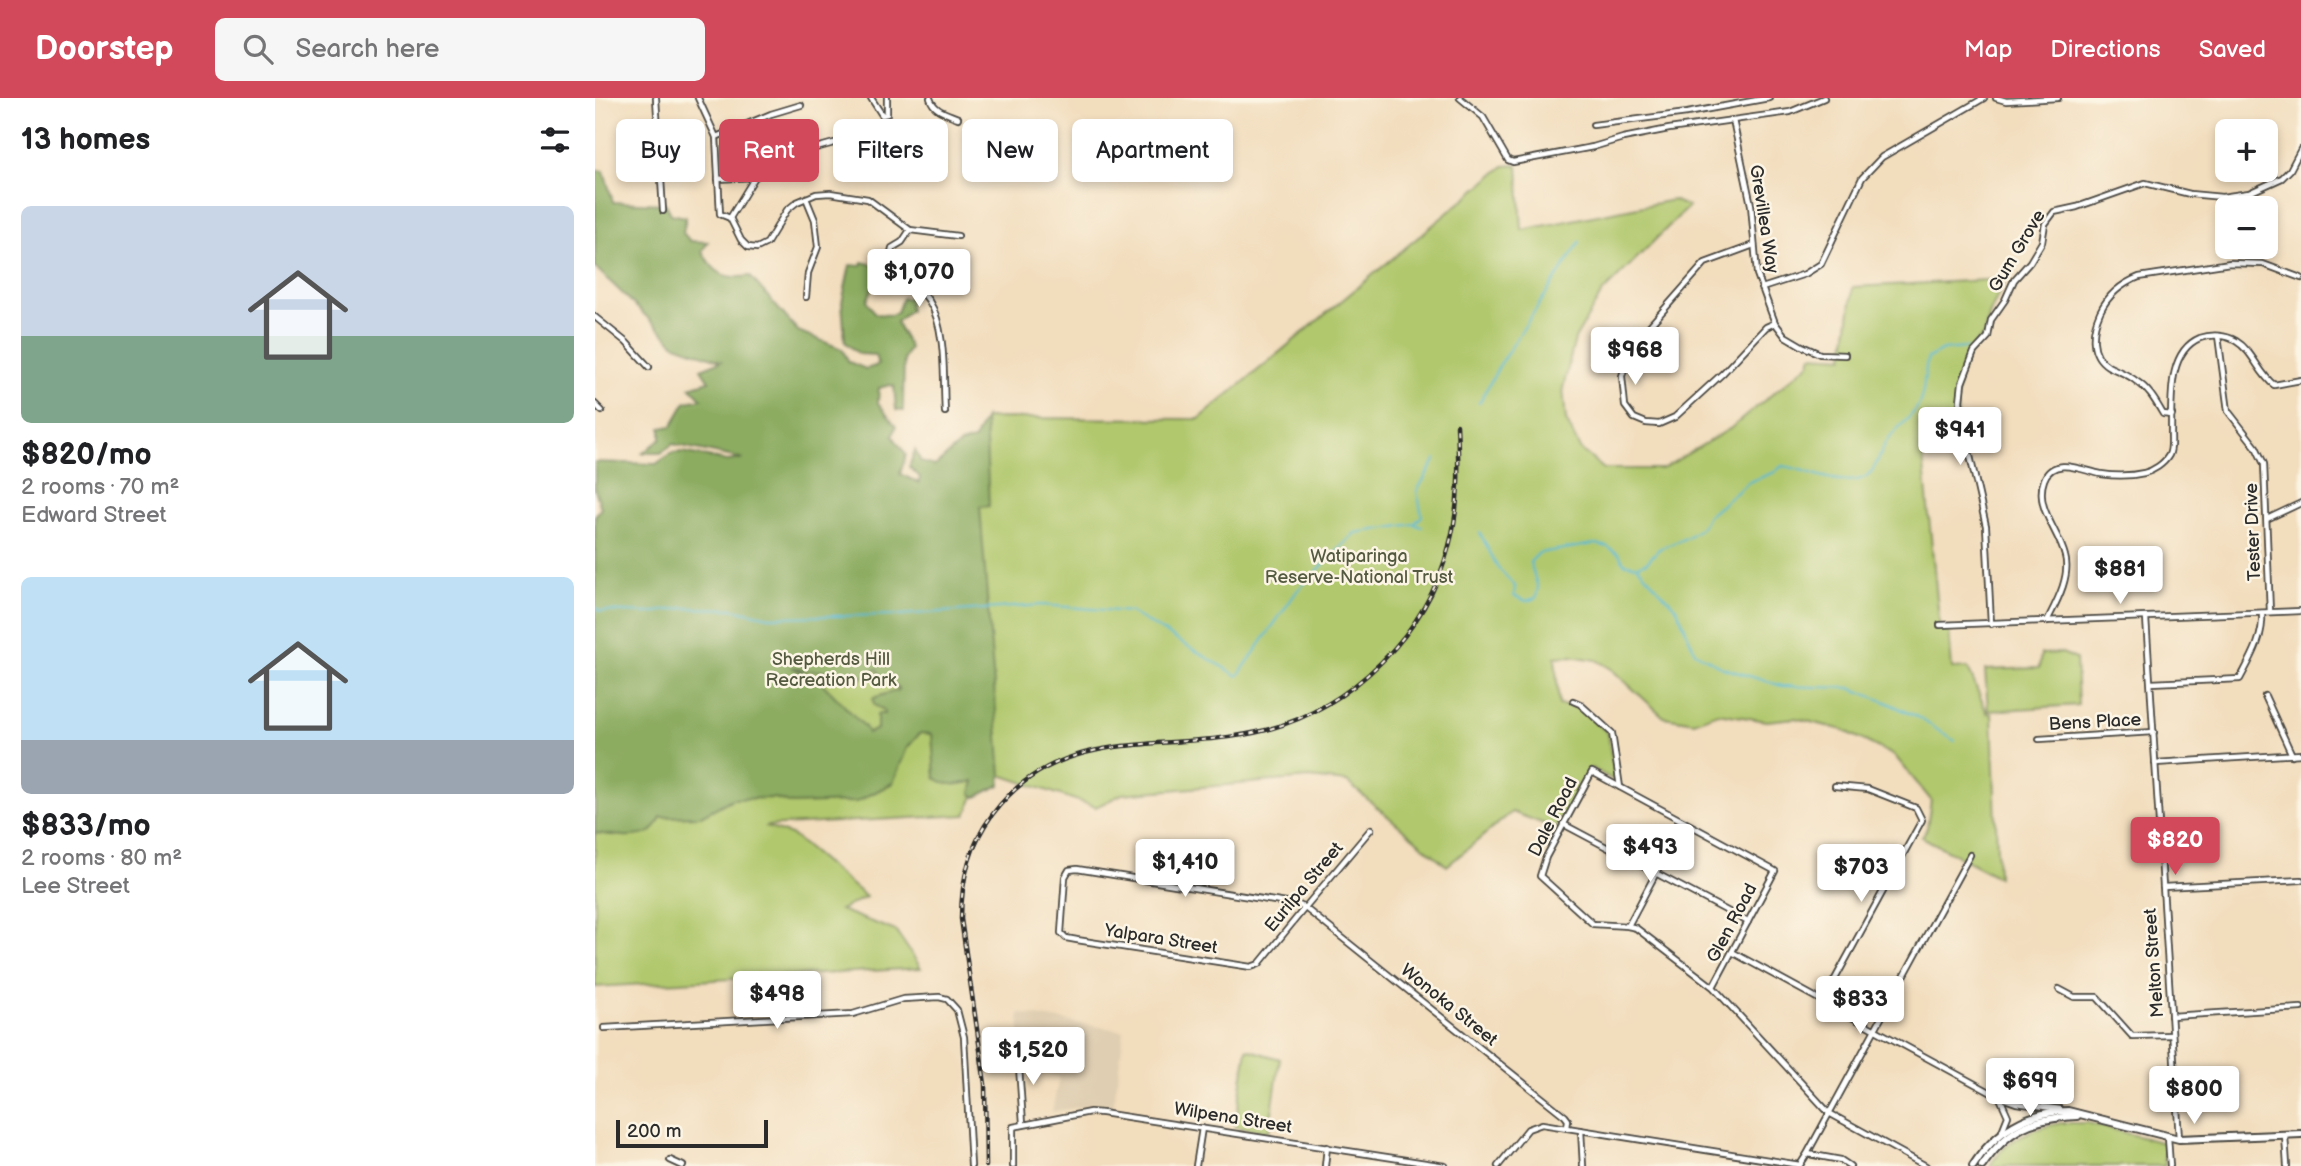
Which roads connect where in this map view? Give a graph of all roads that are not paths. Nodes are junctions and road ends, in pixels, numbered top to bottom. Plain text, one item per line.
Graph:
1 (656, 98) edge
2 (698, 98) edge
3 (871, 98) edge
4 (887, 98) edge
5 (930, 98) edge
6 (1460, 98) edge
7 (1769, 98) edge
8 (1824, 98) edge
9 (1984, 98) edge
10 (1996, 98) edge
11 (2058, 98) edge
12 (801, 105) dead end
13 (958, 118) dead end
14 (1733, 120) junction
15 (1593, 125) dead end
16 (716, 137) junction
17 (2301, 149) edge
18 (718, 179) joint
19 (752, 182) edge
20 (806, 198) junction
21 (663, 211) dead end
22 (730, 218) junction
23 (910, 230) junction
24 (958, 236) dead end
25 (1754, 245) junction
26 (2301, 278) edge
27 (1762, 288) junction
28 (806, 297) dead end
29 (595, 317) edge
30 (1775, 323) junction
31 (2218, 336) junction
32 (1845, 355) dead end
33 (649, 367) dead end
34 (2301, 380) edge
35 (595, 404) edge
36 (602, 411) dead end
37 (945, 412) dead end
38 (2172, 415) junction
39 (2301, 503) edge
40 (2266, 519) junction
41 (2301, 611) edge
42 (2270, 612) junction
43 (2262, 613) junction
44 (2147, 618) junction
45 (2047, 621) junction
46 (1991, 624) junction
47 (1940, 625) dead end
48 (2151, 683) junction
49 (2265, 696) dead end
50 (1573, 701) dead end
51 (2154, 732) junction
52 (2039, 739) dead end
53 (2301, 754) edge
54 (2292, 755) junction
55 (2155, 763) junction
56 (1835, 786) dead end
57 (1620, 787) junction
58 (1683, 821) junction
59 (1563, 824) junction
60 (1371, 829) dead end
61 (1970, 855) dead end
62 (1656, 873) junction
63 (2301, 880) edge
64 (2163, 887) junction
65 (1305, 908) junction
66 (1748, 922) junction
67 (1628, 926) junction
68 (1732, 952) junction
69 (1259, 964) joint
70 (1713, 987) junction
71 (2059, 989) dead end
72 (1823, 1001) junction
73 (2301, 1008) edge
74 (2171, 1016) junction
75 (604, 1028) dead end
76 (1874, 1030) junction
77 (2172, 1035) junction
78 (1018, 1053) dead end
79 (2000, 1097) junction
80 (2068, 1111) junction
81 (1829, 1113) junction
82 (2086, 1115) junction
83 (1023, 1124) junction
84 (1202, 1128) junction
85 (1567, 1128) junction
86 (1581, 1130) junction
87 (2002, 1132) junction
88 (2301, 1134) edge
89 (2285, 1135) junction
90 (2168, 1136) junction
91 (2179, 1139) junction
92 (1327, 1147) junction
93 (1807, 1154) junction
94 (670, 1160) dead end
95 (1800, 1165) edge
96 (683, 1166) edge
97 (971, 1166) edge
98 (1013, 1166) edge
99 (1196, 1166) edge
100 (1325, 1166) edge
101 (1445, 1166) edge
102 (1498, 1166) edge
103 (1583, 1166) edge
104 (1850, 1166) edge
105 (1926, 1166) edge
106 (1973, 1166) edge
107 (1982, 1166) edge
108 (2170, 1166) edge
109 (2287, 1166) edge

1 - 21 street
2 - 16 street
3 - 4 street
5 - 13 street
6 - 14 street
7 - 15 street
8 - 14 street
9 - 27 street
10 - 11 street
12 - 16 street
14 - 25 street, Grevillea Way
16 - 18 street
17 - 46 street, Gum Grove
18 - 22 street
19 - 22 street
20 - 22 street
20 - 23 street
20 - 28 street
23 - 24 street
23 - 37 street
25 - 27 street, Grevillea Way
25 - 30 street
26 - 38 street
27 - 30 street, Grevillea Way
29 - 33 street
30 - 32 street, Grevillea Way
31 - 34 street
31 - 38 street
31 - 40 street, Tester Drive
35 - 36 street
38 - 45 street
39 - 40 street
40 - 42 street, Tester Drive
41 - 42 street
42 - 43 street
43 - 44 street
43 - 48 street
44 - 45 street
44 - 48 street, Melton Street
45 - 46 street
46 - 47 street
48 - 51 street, Melton Street
49 - 54 street
50 - 57 street
51 - 52 street, Bens Place
51 - 55 street, Melton Street
53 - 54 street
54 - 55 street
55 - 64 street, Melton Street
56 - 72 street
57 - 58 street
57 - 59 street, Dale Road
58 - 62 street
58 - 66 street, Glen Road
59 - 62 street
59 - 67 street, Dale Road
60 - 65 street, Eurilpa Street
61 - 76 street
62 - 66 street
62 - 67 street
63 - 64 street
64 - 74 street, Melton Street
65 - 69 street, Eurilpa Street
65 - 69 street, Yalpara Street
65 - 85 street, Wonoka Street
66 - 68 street, Glen Road
67 - 70 street
68 - 70 street, Glen Road
68 - 72 street
70 - 81 street
71 - 77 street
72 - 76 street
73 - 74 street
74 - 77 street, Melton Street
75 - 97 street
76 - 79 street
76 - 81 street
77 - 91 street, Melton Street
78 - 83 street
79 - 80 street
79 - 87 street
80 - 82 main road
80 - 87 main road
81 - 93 street
81 - 105 street
82 - 90 main road
82 - 107 main road
83 - 84 street, Wilpena Street
83 - 98 street, Wilpena Street
84 - 92 street, Wilpena Street
84 - 99 street
85 - 86 street
85 - 102 street
86 - 95 street
86 - 103 street
87 - 106 main road
88 - 89 main road
89 - 91 main road
89 - 109 street
90 - 91 main road
90 - 108 street
92 - 100 street
92 - 101 street, Wilpena Street
93 - 95 street
93 - 104 street
94 - 96 street

